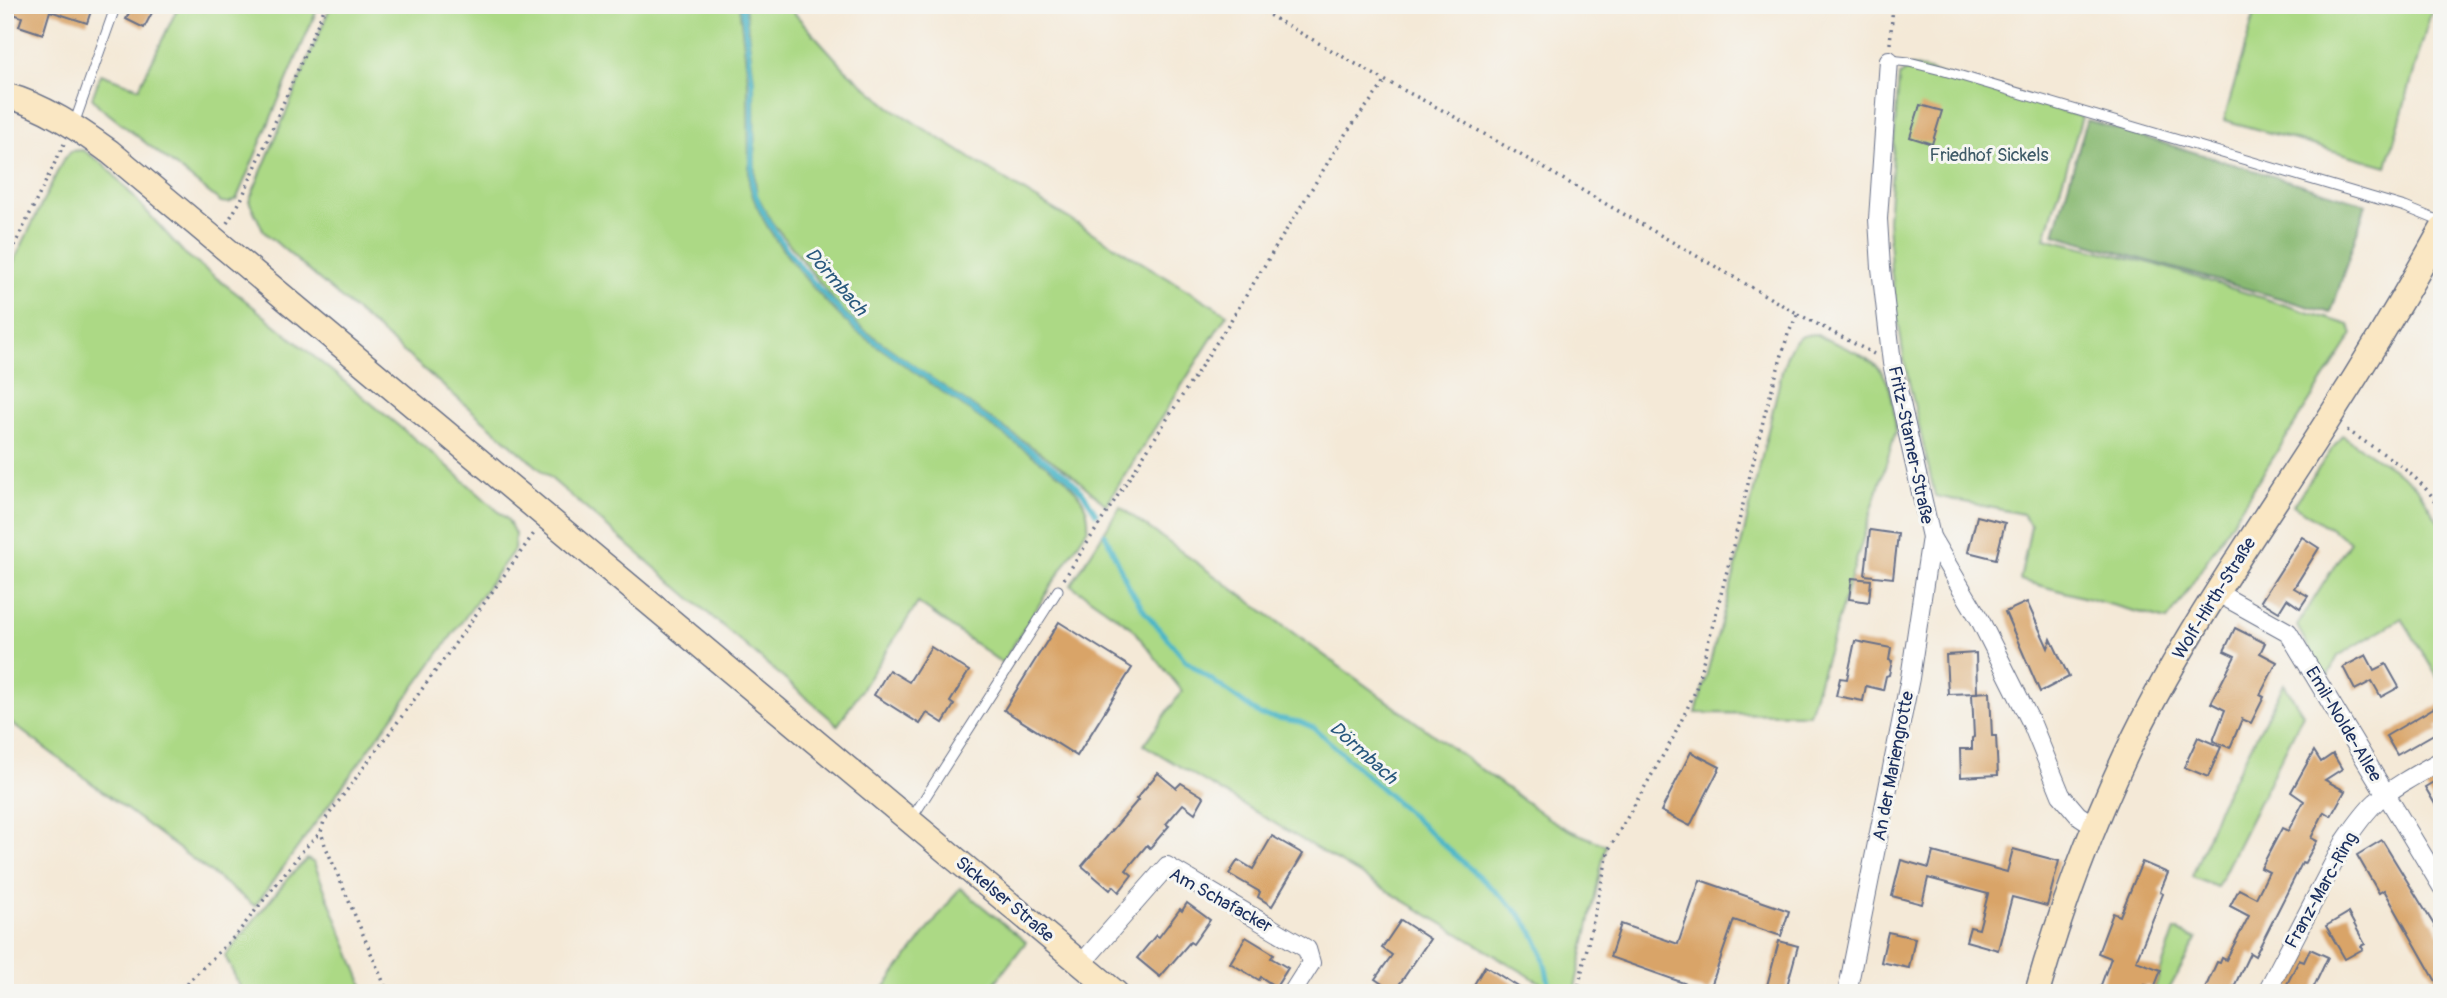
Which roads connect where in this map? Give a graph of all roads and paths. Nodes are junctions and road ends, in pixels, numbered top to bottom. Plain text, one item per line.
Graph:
1 (116, 5) edge
2 (326, 5) edge
3 (1251, 5) edge
4 (1893, 5) edge
5 (1889, 60) junction
6 (1386, 81) junction
7 (5, 95) edge
8 (74, 126) junction
9 (2442, 222) edge
10 (2442, 229) edge
11 (214, 239) junction
12 (5, 265) edge
13 (1798, 314) junction
14 (1892, 363) junction
15 (2329, 419) junction
16 (2442, 510) edge
17 (547, 516) junction
18 (1931, 537) junction
19 (1058, 590) joint
20 (2216, 592) junction
21 (2442, 760) edge
22 (2386, 794) junction
23 (902, 813) junction
24 (2095, 826) junction
25 (321, 831) junction
26 (2442, 887) edge
27 (1082, 963) junction
28 (177, 993) edge
29 (388, 993) edge
30 (1116, 993) edge
31 (1292, 993) edge
32 (1577, 993) edge
33 (1847, 993) edge
34 (2037, 993) edge
35 (2266, 993) edge

1 - 8 lane
2 - 11 path
3 - 6 path
4 - 5 path
5 - 9 lane
5 - 14 street, Fritz-Stamer-Straße
6 - 13 path
6 - 19 path
7 - 8 main road, Sickelser Straße
8 - 11 main road, Sickelser Straße
8 - 12 path
10 - 15 main road, Wolf-Hirth-Straße
11 - 17 main road, Sickelser Straße
13 - 14 path
13 - 32 path
14 - 18 street, Fritz-Stamer-Straße
15 - 16 path
15 - 20 main road, Wolf-Hirth-Straße
17 - 23 main road, Sickelser Straße
17 - 25 path
18 - 24 street, Fritz-Stamer-Straße
18 - 33 street, An der Mariengrotte
19 - 23 lane
20 - 22 street, Emil-Nolde-Allee
20 - 24 main road, Wolf-Hirth-Straße
21 - 22 street, Franz-Marc-Ring
22 - 26 street, Emil-Nolde-Allee
22 - 35 street, Franz-Marc-Ring
23 - 27 main road, Sickelser Straße
24 - 34 main road, Wolf-Hirth-Straße
25 - 28 path
25 - 29 path
27 - 30 main road, Sickelser Straße
27 - 31 street, Am Schafacker

